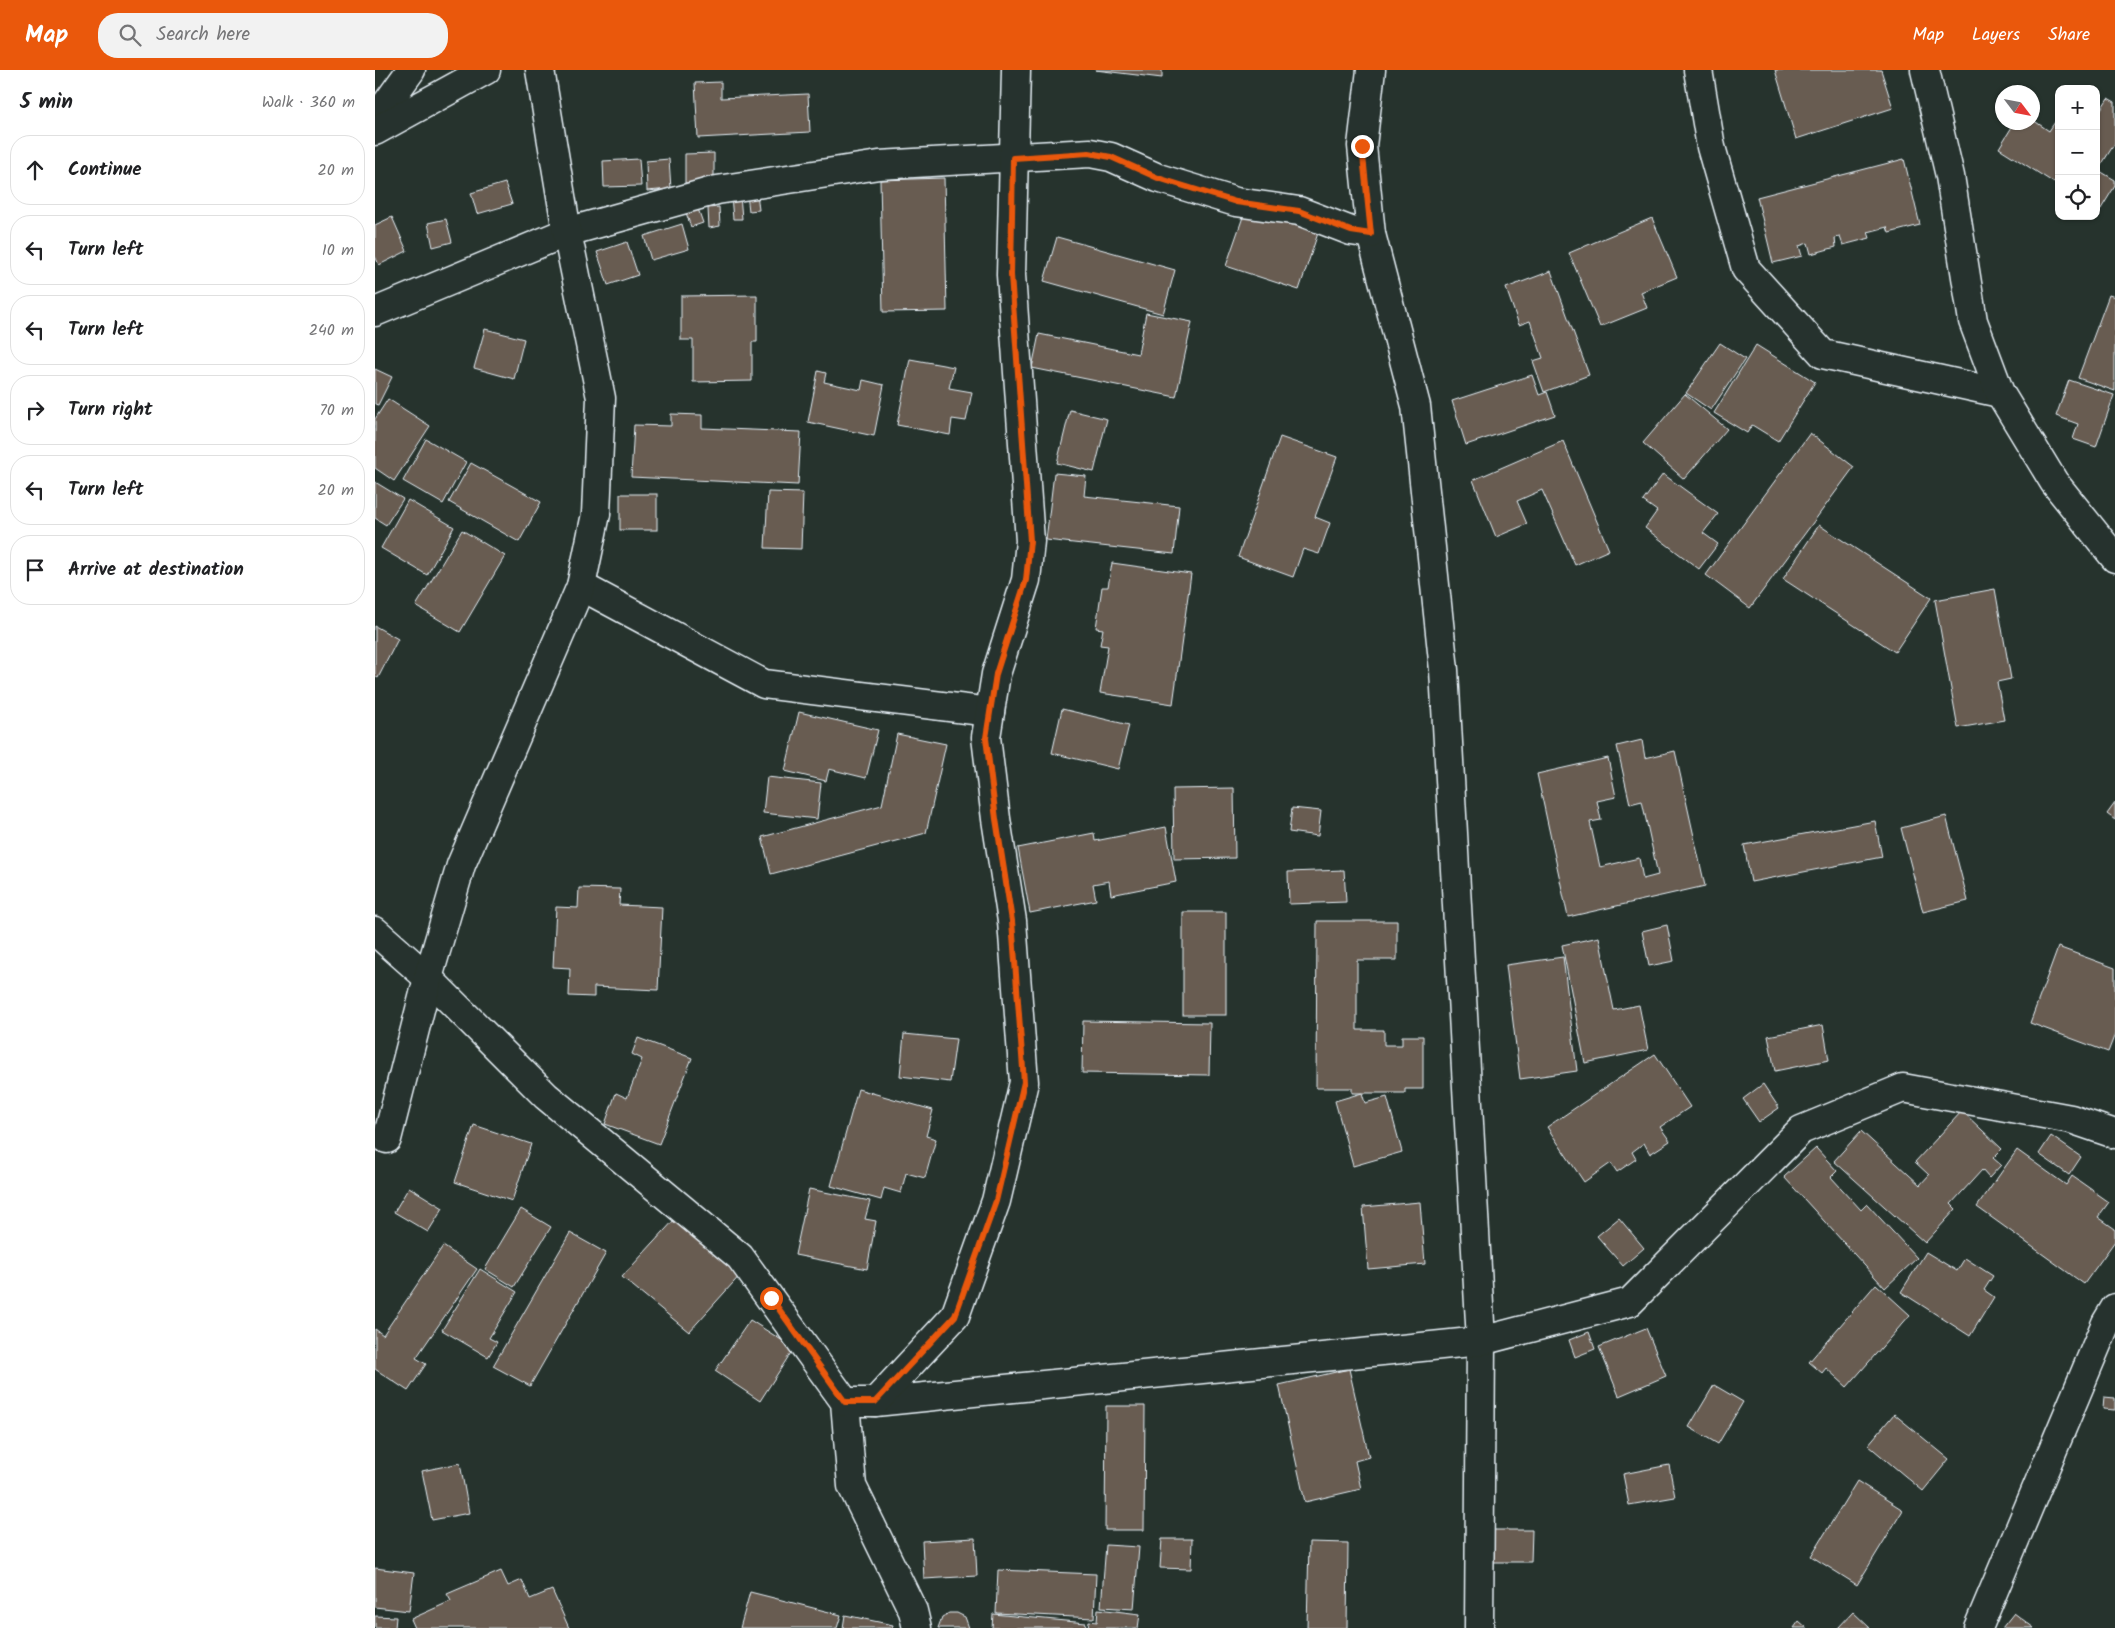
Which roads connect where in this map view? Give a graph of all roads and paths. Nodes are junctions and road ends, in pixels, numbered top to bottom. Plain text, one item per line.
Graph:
1 (411, 70) edge
2 (486, 70) edge
3 (539, 70) edge
4 (1016, 70) edge
5 (1371, 70) edge
6 (1698, 70) edge
7 (1925, 70) edge
8 (375, 120) edge
9 (375, 131) edge
10 (1013, 158) junction
11 (567, 232) junction
12 (1371, 234) junction
13 (375, 312) edge
14 (2000, 393) junction
15 (2115, 558) edge
16 (581, 586) junction
17 (990, 712) junction
18 (375, 932) edge
19 (427, 978) junction
20 (2115, 1134) edge
21 (387, 1139) dead end
22 (2115, 1308) edge
23 (1481, 1341) junction
24 (845, 1402) junction
25 (875, 1402) junction
26 (917, 1628) edge
27 (1479, 1628) edge
28 (1978, 1628) edge

1 - 8 street
2 - 9 street
3 - 11 street
4 - 10 street
5 - 12 street
6 - 14 street
7 - 14 street
10 - 11 street
10 - 12 street
10 - 17 street
11 - 13 street
11 - 16 street
12 - 23 street
14 - 15 street
16 - 17 street
16 - 19 street
17 - 25 street
18 - 19 street
19 - 21 street
19 - 24 street
20 - 23 street
22 - 28 street
23 - 25 street
23 - 27 street
24 - 25 street
24 - 26 street

